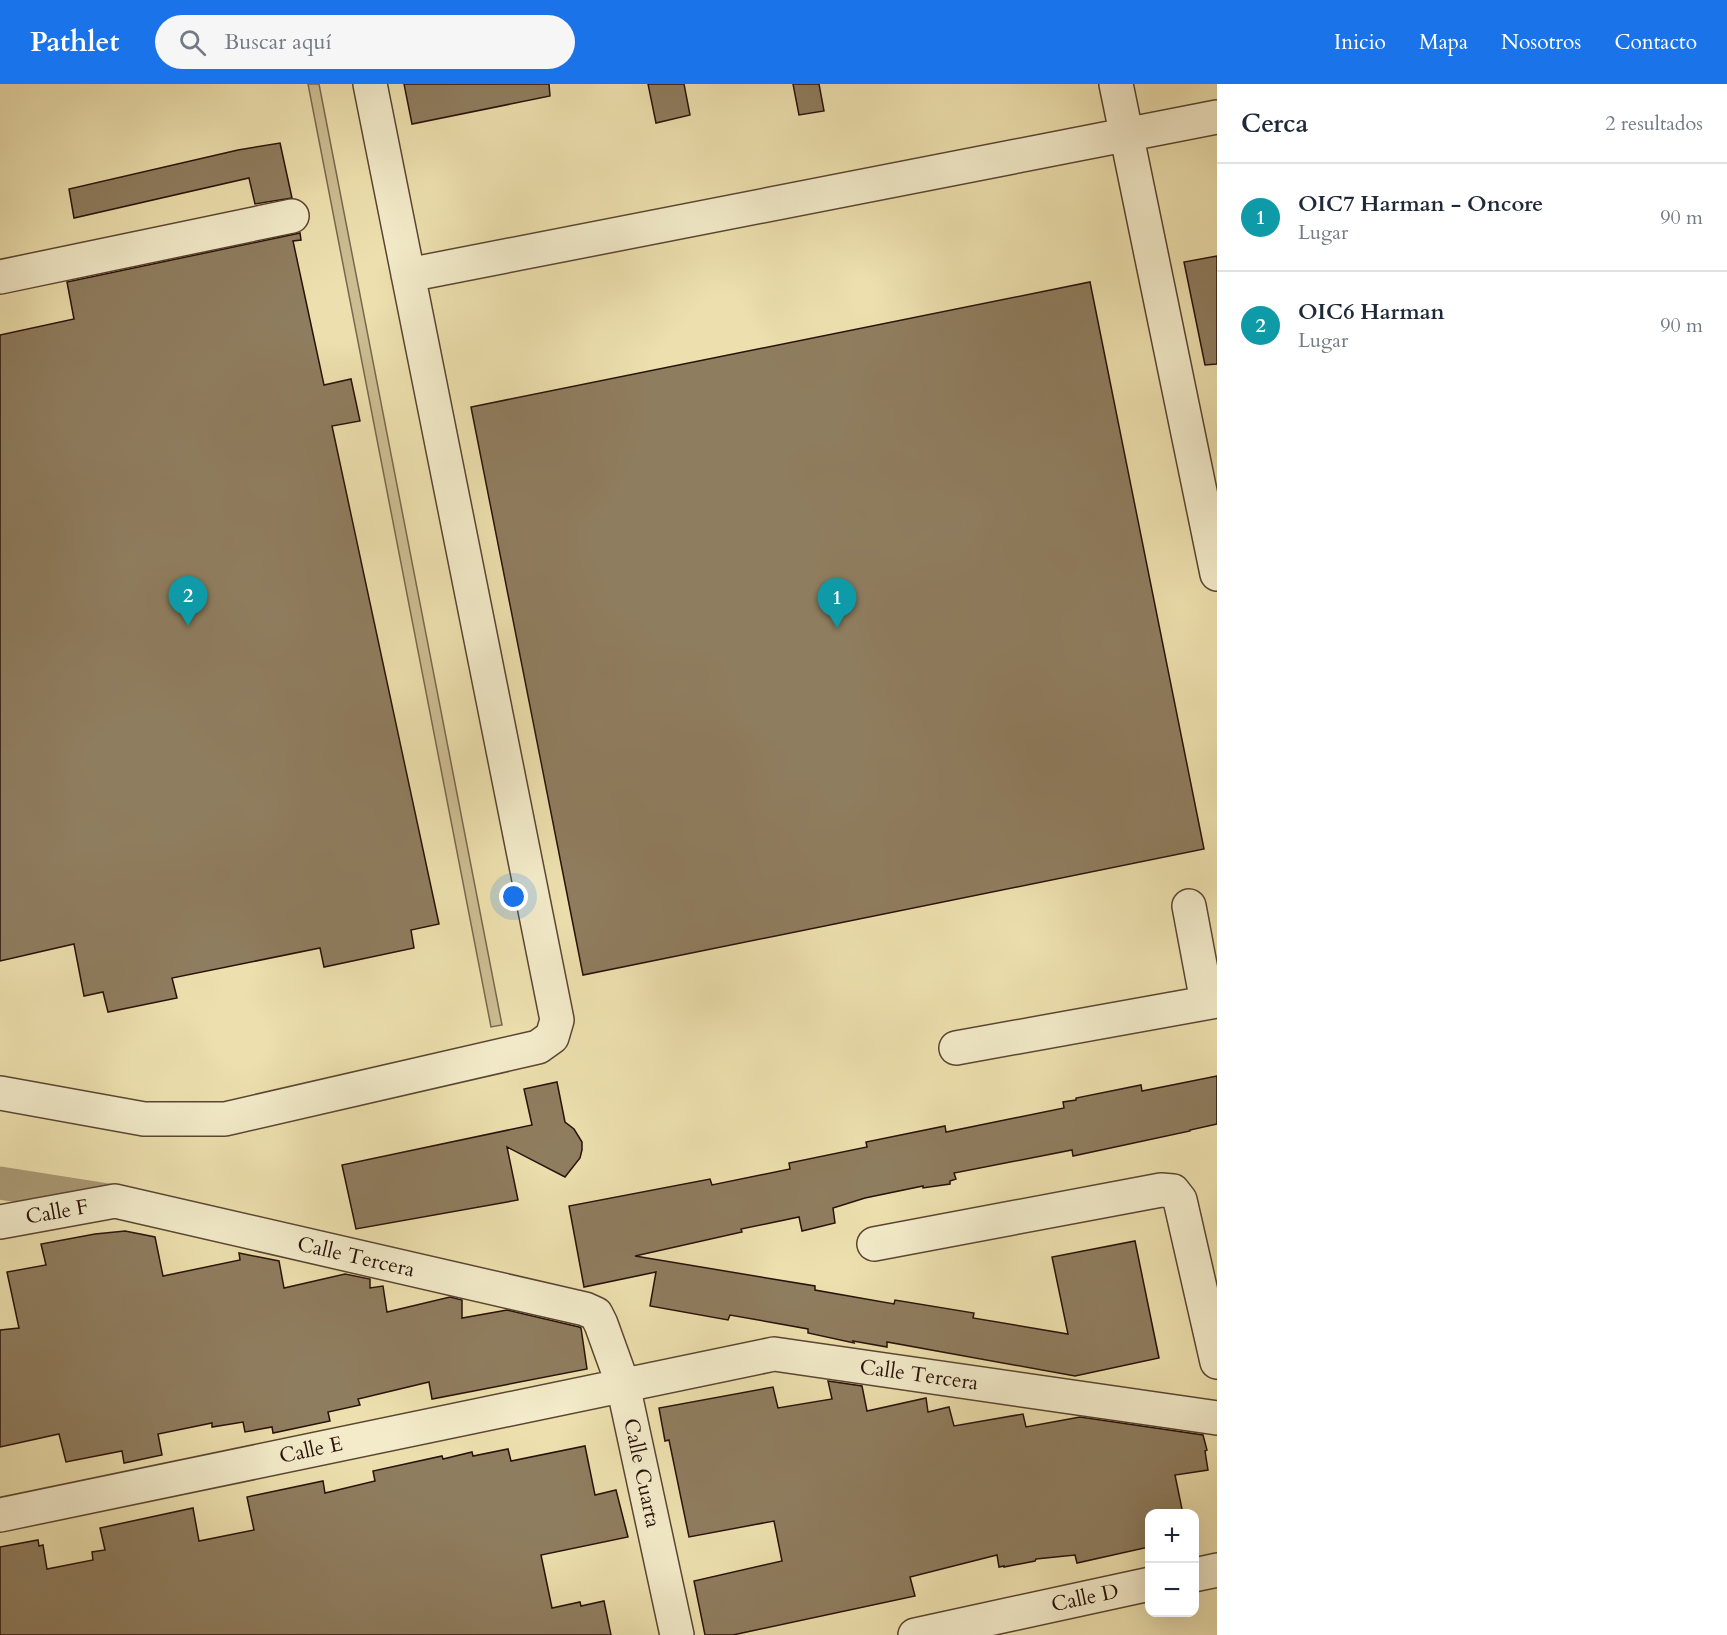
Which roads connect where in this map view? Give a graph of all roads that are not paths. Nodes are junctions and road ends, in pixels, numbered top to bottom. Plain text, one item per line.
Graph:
1 (370, 84) edge
2 (1116, 84) edge
3 (1217, 117) edge
4 (1126, 134) junction
5 (292, 216) dead end
6 (408, 275) junction
7 (0, 277) edge
8 (1217, 574) edge
9 (1189, 906) dead end
10 (1212, 1001) edge
11 (956, 1048) dead end
12 (0, 1093) edge
13 (114, 1202) joint
14 (0, 1222) edge
15 (874, 1244) dead end
16 (596, 1314) joint
17 (1217, 1362) edge
18 (623, 1385) junction
19 (1217, 1418) edge
20 (0, 1515) edge
21 (1217, 1570) edge
22 (1199, 1574) edge
23 (1145, 1585) edge
24 (677, 1635) edge
25 (915, 1635) edge

1 - 6 street
2 - 4 street
3 - 4 street
4 - 6 street
4 - 8 street
5 - 7 street
6 - 12 street
9 - 10 street
10 - 11 street
13 - 14 street, Calle F
13 - 16 street, Calle Tercera
15 - 17 street
16 - 18 street, Calle Cuarta
18 - 19 street, Calle Tercera
18 - 20 street, Calle E
18 - 24 street, Calle Cuarta
21 - 22 street
23 - 25 street, Calle D

